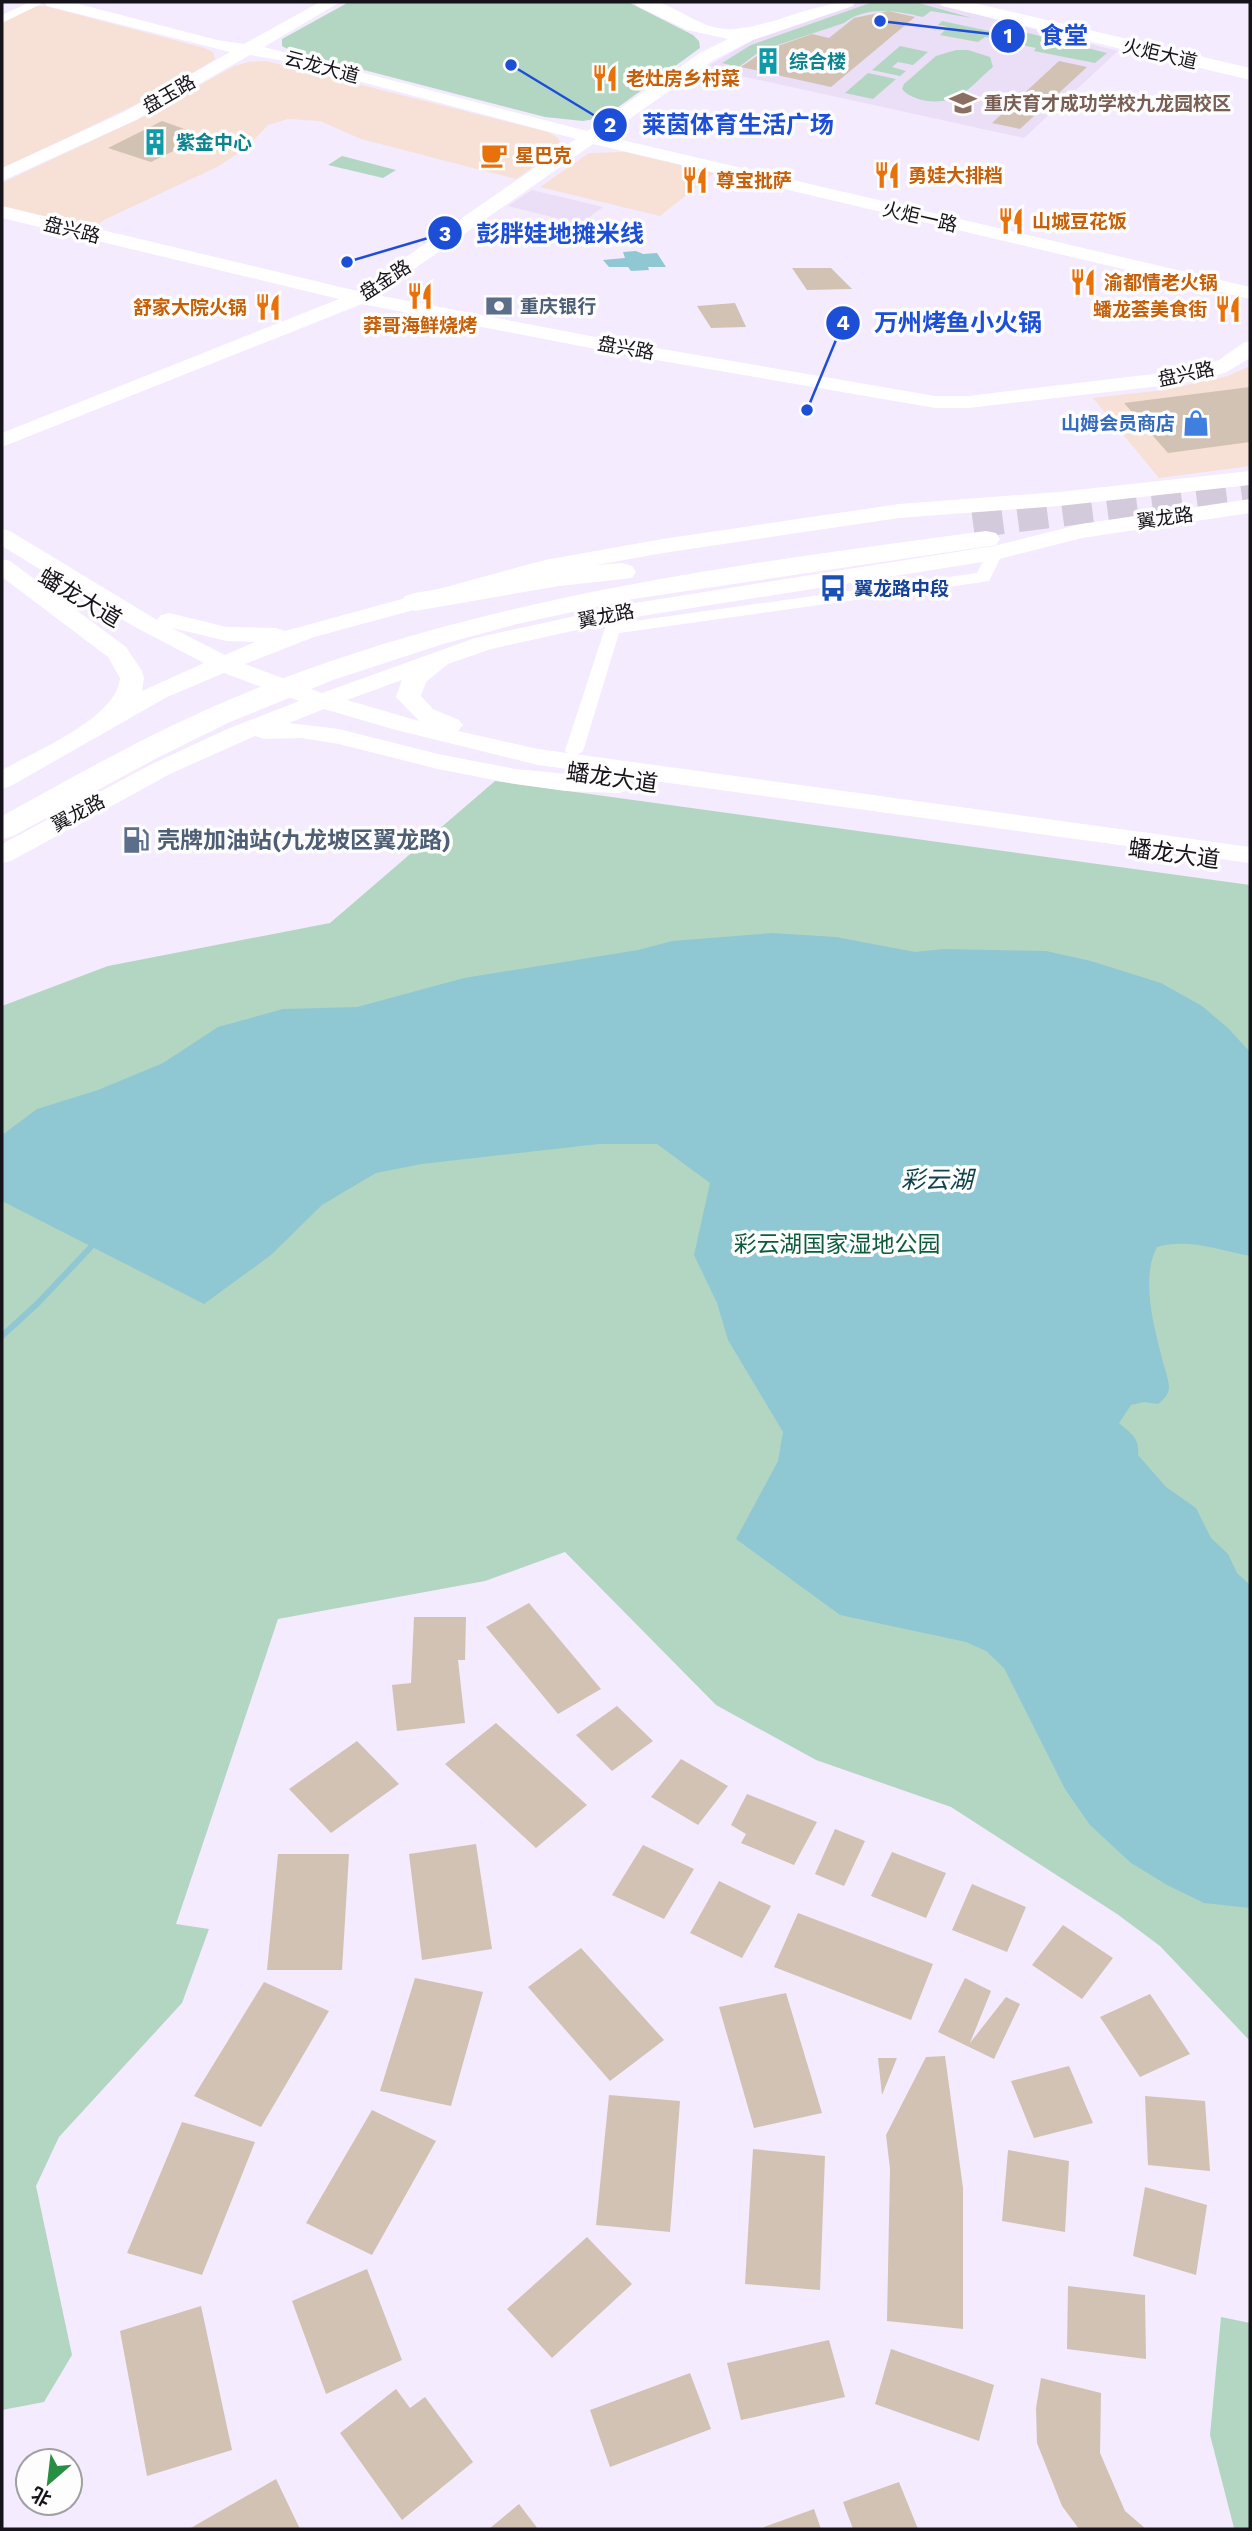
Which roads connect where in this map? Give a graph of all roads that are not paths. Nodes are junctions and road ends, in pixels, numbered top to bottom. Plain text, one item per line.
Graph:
1 (39, 2) edge
2 (53, 2) edge
3 (332, 2) edge
4 (643, 2) edge
5 (835, 2) edge
6 (847, 2) edge
7 (949, 2) edge
8 (970, 2) edge
9 (2, 19) edge
10 (278, 32) junction
11 (704, 32) junction
12 (216, 45) junction
13 (247, 50) junction
14 (280, 55) junction
15 (706, 57) junction
16 (219, 66) junction
17 (1250, 67) edge
18 (1250, 74) edge
19 (621, 116) junction
20 (538, 124) junction
21 (590, 137) junction
22 (626, 147) junction
23 (559, 160) junction
24 (2, 175) edge
25 (2, 212) edge
26 (386, 281) junction
27 (314, 288) junction
28 (1248, 294) edge
29 (360, 298) junction
30 (398, 306) junction
31 (309, 320) junction
32 (1250, 347) edge
33 (2, 441) edge
34 (1250, 478) edge
35 (1250, 506) edge
36 (2, 529) edge
37 (2, 536) edge
38 (985, 538) junction
39 (11, 557) edge
40 (634, 580) junction
41 (415, 602) junction
42 (305, 632) junction
43 (506, 637) junction
44 (454, 651) junction
45 (89, 733) junction
46 (234, 735) junction
47 (574, 751) junction
48 (654, 779) junction
49 (2, 781) edge
50 (2, 805) edge
51 (2, 830) edge
52 (2, 855) edge
53 (1250, 855) edge
54 (1250, 865) edge

1 - 9 street
2 - 12 main road, 云龙大道
3 - 10 main road, 盘玉路
4 - 11 main road
5 - 11 main road
6 - 15 main road, 盘金路
7 - 18 main road, 火炬大道
8 - 17 main road, 火炬大道
10 - 12 main road
10 - 13 main road, 盘玉路
11 - 15 main road
12 - 13 main road, 云龙大道
13 - 14 main road, 云龙大道
13 - 16 main road, 盘玉路
14 - 16 main road
14 - 20 main road, 云龙大道
15 - 19 main road, 盘金路
16 - 24 main road, 盘玉路
19 - 21 main road, 盘金路
19 - 22 main road
20 - 21 main road, 云龙大道
20 - 23 main road
21 - 22 main road, 火炬一路
21 - 23 main road, 盘金路
22 - 28 main road, 火炬一路
23 - 26 main road, 盘金路
25 - 27 main road, 盘兴路
26 - 27 main road
26 - 29 main road, 盘金路
27 - 29 main road, 盘兴路
29 - 30 main road, 盘兴路
29 - 31 main road, 盘金路
30 - 31 main road
30 - 32 main road, 盘兴路
31 - 33 main road, 盘金路
34 - 41 main road, 翼龙路
35 - 38 main road, 翼龙路
36 - 42 main road
37 - 39 main road
38 - 40 highway, 翼龙路
38 - 43 main road, 翼龙路
38 - 47 street
39 - 45 main road
39 - 48 main road, 蟠龙大道
40 - 41 highway
40 - 43 highway
40 - 50 highway, 翼龙路
40 - 51 highway, 翼龙路
41 - 42 main road, 翼龙路
42 - 45 main road, 翼龙路
43 - 44 main road, 翼龙路
44 - 46 main road, 翼龙路
44 - 47 main road
45 - 49 main road, 翼龙路
46 - 48 main road
46 - 52 main road, 翼龙路
47 - 48 main road
48 - 53 main road, 蟠龙大道
48 - 54 main road, 蟠龙大道

